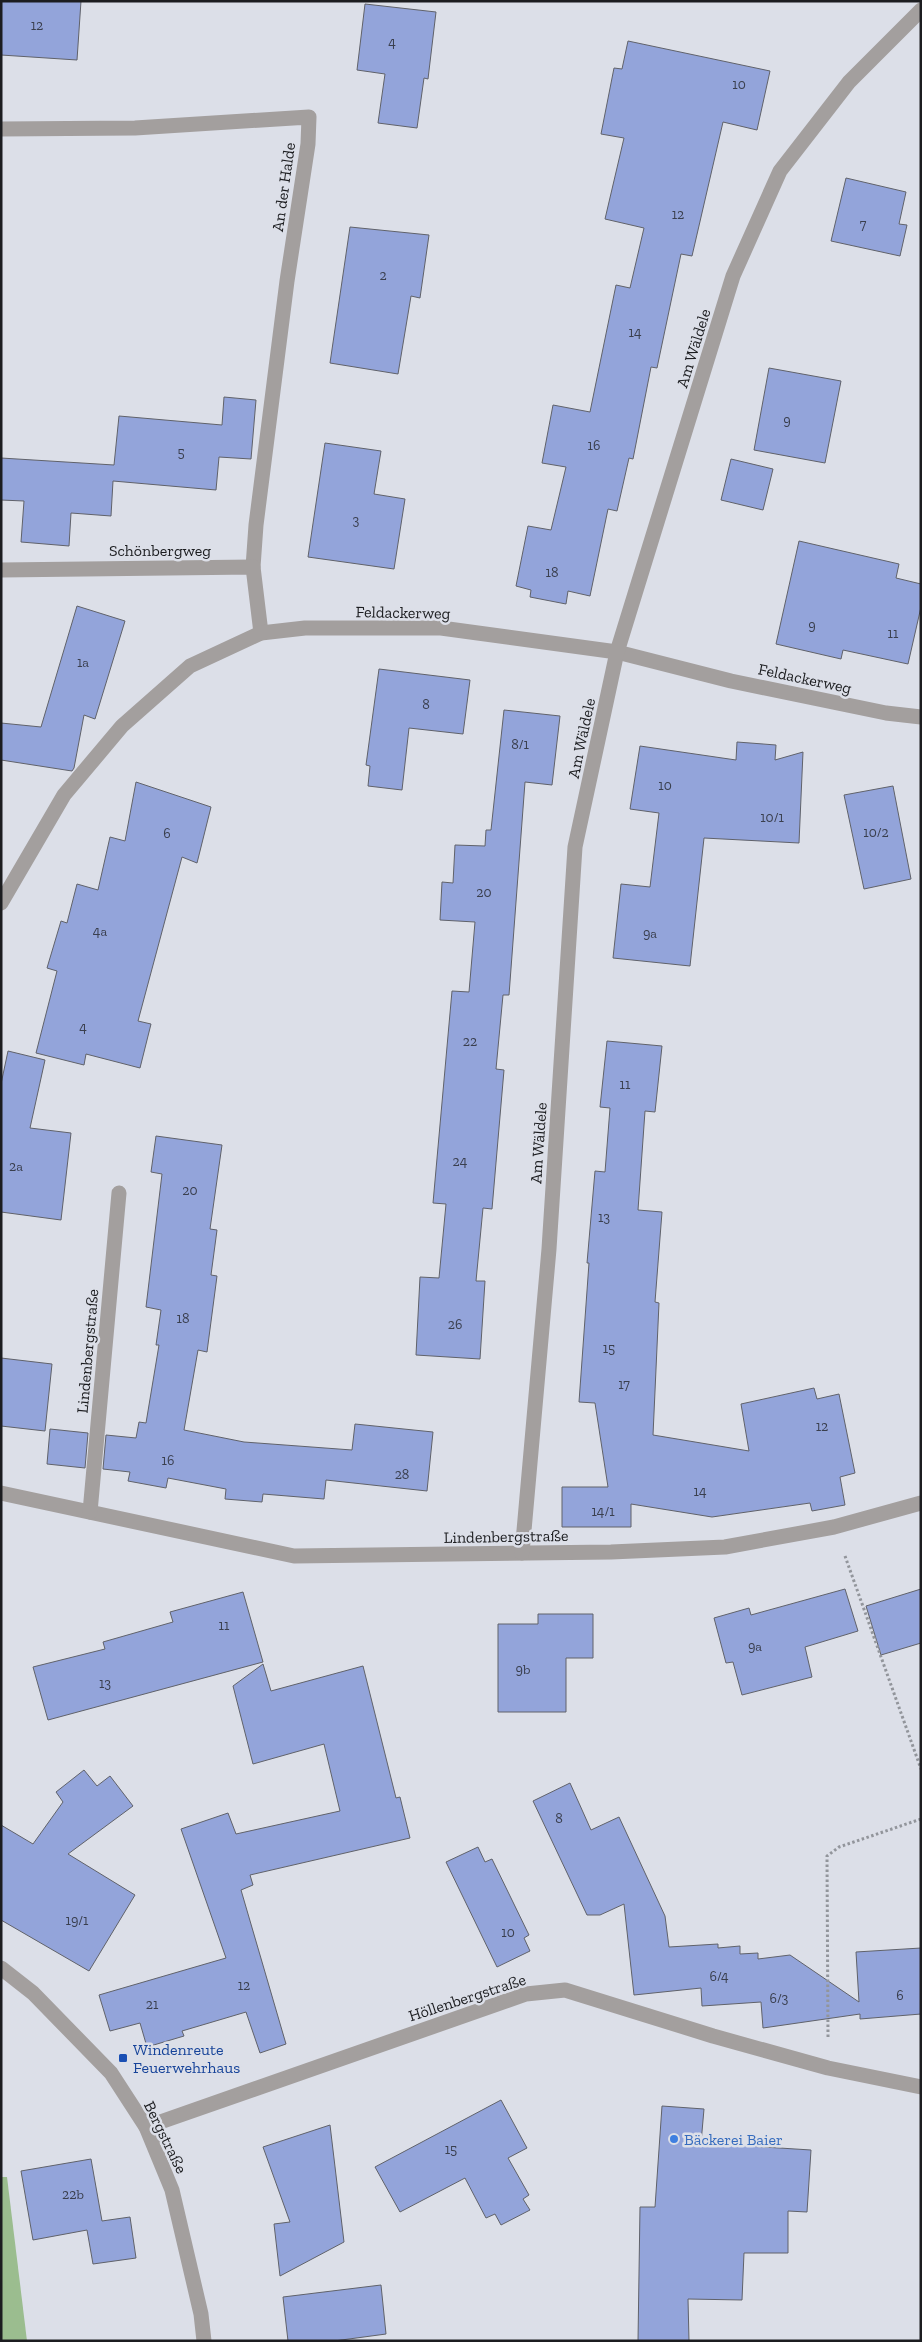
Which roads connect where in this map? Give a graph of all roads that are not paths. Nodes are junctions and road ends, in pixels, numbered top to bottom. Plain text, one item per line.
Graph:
1 (921, 10) edge
2 (1, 129) edge
3 (253, 567) junction
4 (1, 570) edge
5 (261, 633) junction
6 (617, 652) junction
7 (921, 718) edge
8 (1, 903) edge
9 (119, 1193) dead end
10 (1, 1493) edge
11 (921, 1503) edge
12 (90, 1512) junction
13 (522, 1553) junction
14 (1, 1968) edge
15 (921, 2087) edge
16 (146, 2127) junction
17 (204, 2341) edge

1 - 6 street, Am Wäldele
2 - 3 street, An der Halde
3 - 4 street, Schönbergweg
3 - 5 street
5 - 6 street, Feldackerweg
5 - 8 street, Feldackerweg
6 - 7 street, Feldackerweg
6 - 13 street, Am Wäldele
9 - 12 street, Lindenbergstraße
10 - 12 street, Lindenbergstraße
11 - 13 street, Lindenbergstraße
12 - 13 street, Lindenbergstraße
14 - 16 street, Bergstraße
15 - 16 street, Höllenbergstraße
16 - 17 street, Bergstraße

